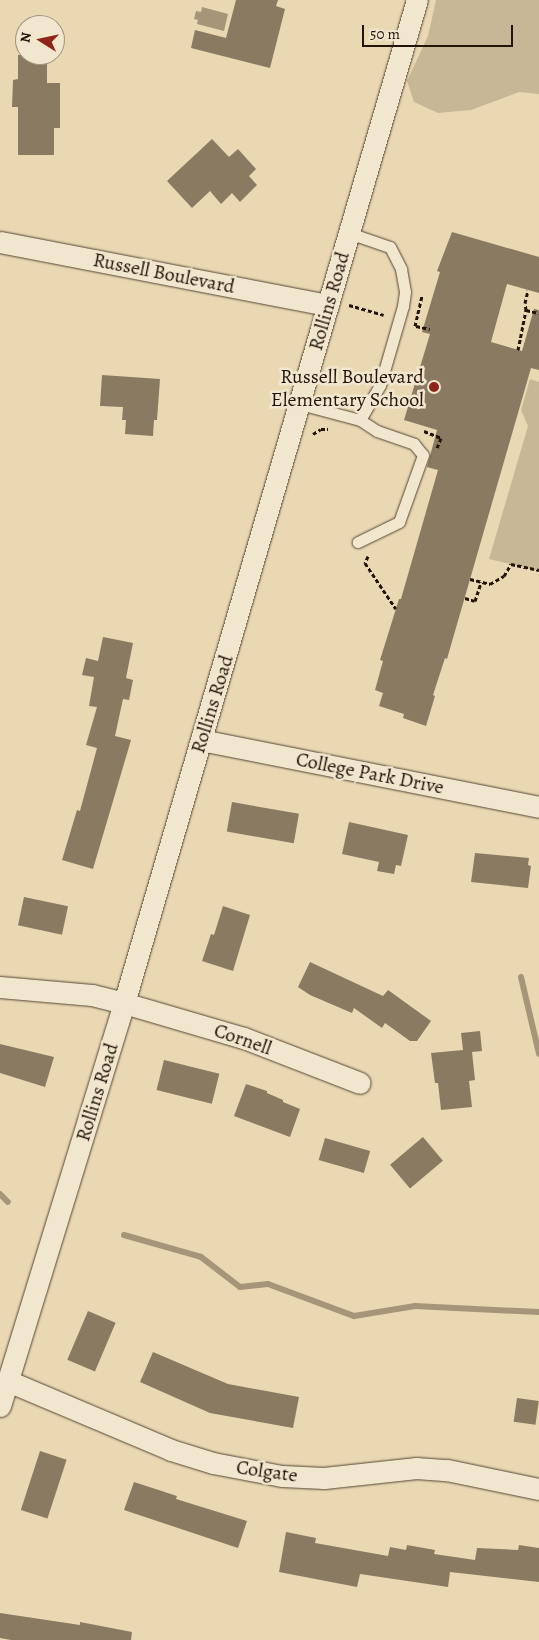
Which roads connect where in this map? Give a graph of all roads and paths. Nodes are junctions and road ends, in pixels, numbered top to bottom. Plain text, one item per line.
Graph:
1 (417, 0) edge
2 (349, 233) junction
3 (0, 242) edge
4 (528, 290) dead end
5 (349, 304) dead end
6 (328, 305) junction
7 (526, 310) junction
8 (539, 313) edge
9 (385, 315) dead end
10 (416, 326) dead end
11 (430, 330) dead end
12 (518, 350) dead end
13 (300, 404) junction
14 (360, 420) junction
15 (330, 429) dead end
16 (312, 434) dead end
17 (358, 542) dead end
18 (539, 570) edge
19 (470, 579) dead end
20 (481, 582) junction
21 (465, 598) dead end
22 (202, 740) junction
23 (539, 807) edge
24 (0, 986) edge
25 (124, 1003) junction
26 (360, 1083) dead end
27 (8, 1381) junction
28 (0, 1406) edge
29 (539, 1489) edge

1 - 2 street, Rollins Road
2 - 6 street, Rollins Road
2 - 14 lane
3 - 6 street, Russell Boulevard
4 - 7 path
5 - 9 path
6 - 13 street, Rollins Road
7 - 8 path
7 - 12 path
10 - 11 path
13 - 14 lane
13 - 22 street, Rollins Road
14 - 17 lane
15 - 16 path
18 - 20 path
19 - 20 path
20 - 21 path
22 - 23 street, College Park Drive
22 - 25 street, Rollins Road
24 - 25 street, Cornell
25 - 26 street, Cornell
25 - 27 street, Rollins Road
27 - 28 street, Rollins Road
27 - 29 street, Colgate

